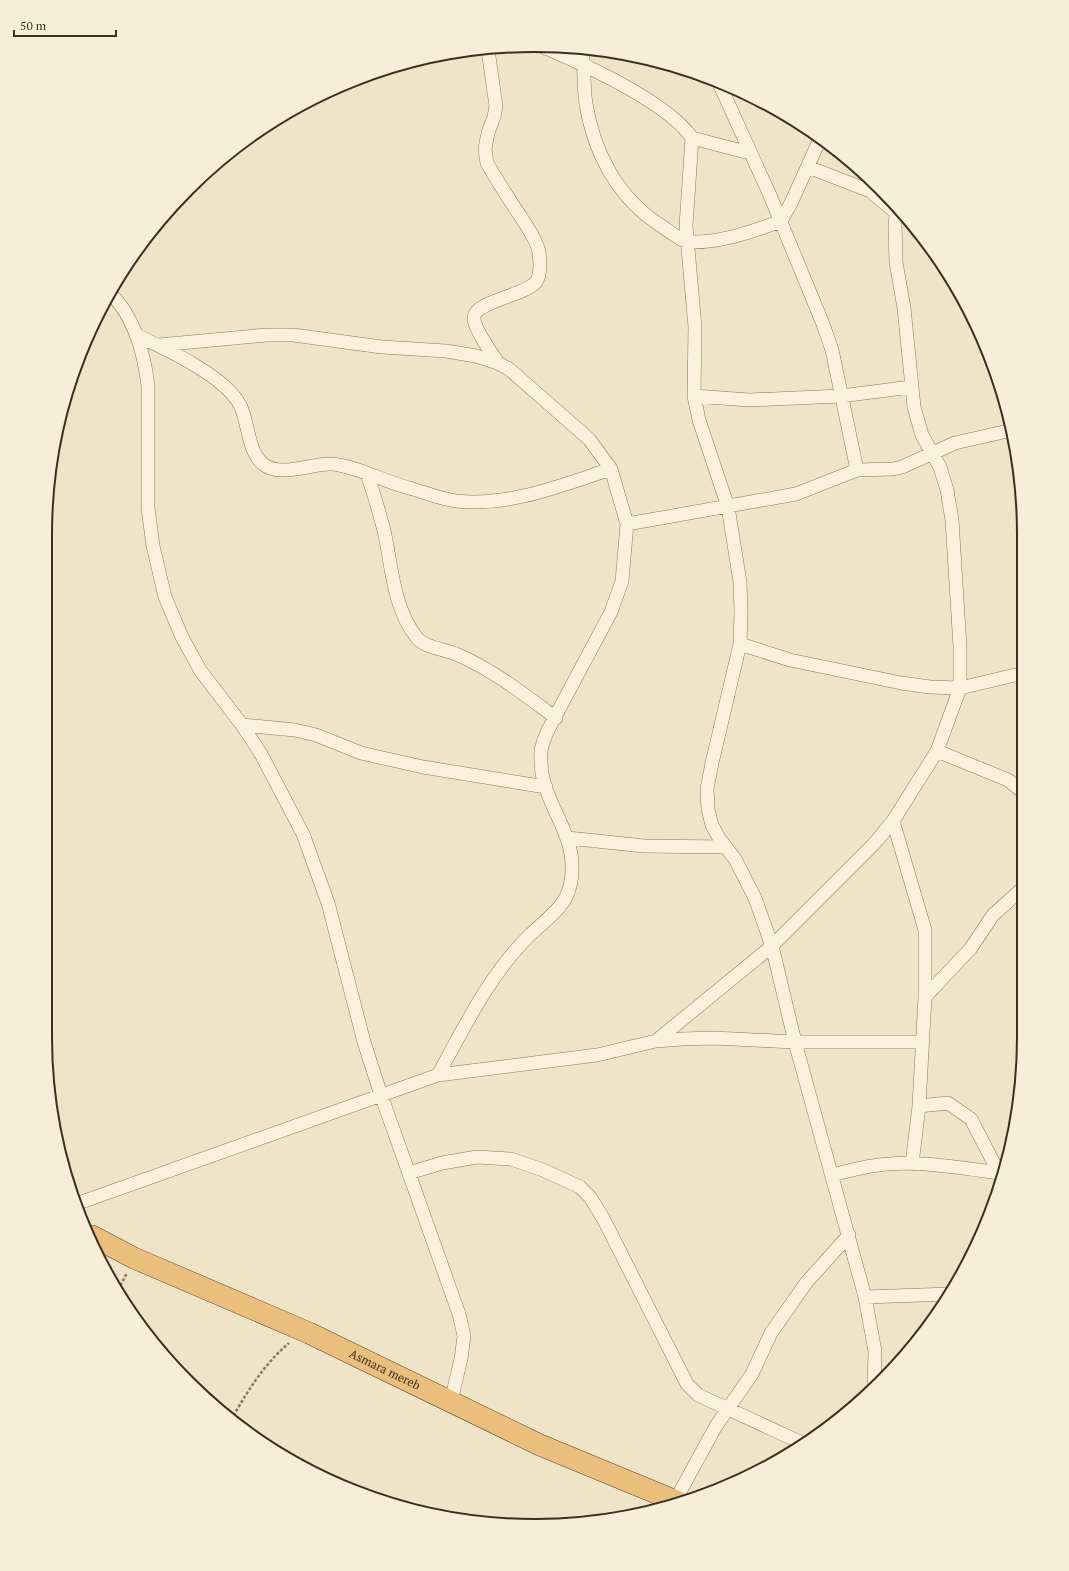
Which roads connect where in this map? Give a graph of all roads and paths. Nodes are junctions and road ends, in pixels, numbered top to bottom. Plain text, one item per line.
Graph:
1 (555, 53) edge
2 (489, 54) edge
3 (583, 55) edge
4 (584, 66) junction
5 (722, 90) edge
6 (692, 138) junction
7 (818, 144) edge
8 (750, 153) junction
9 (808, 167) junction
10 (883, 200) edge
11 (896, 215) edge
12 (781, 221) junction
13 (687, 242) junction
14 (114, 298) edge
15 (136, 335) junction
16 (159, 346) junction
17 (498, 363) junction
18 (911, 387) junction
19 (694, 396) junction
20 (841, 396) junction
21 (1006, 431) edge
22 (931, 452) junction
23 (611, 469) junction
24 (857, 470) junction
25 (367, 474) junction
26 (728, 507) junction
27 (627, 524) junction
28 (740, 644) junction
29 (1017, 675) edge
30 (960, 688) junction
31 (556, 718) junction
32 (242, 725) junction
33 (937, 751) junction
34 (546, 787) junction
35 (1017, 787) edge
36 (893, 821) junction
37 (568, 838) junction
38 (726, 847) junction
39 (1017, 894) edge
40 (772, 946) junction
41 (925, 997) junction
42 (656, 1042) junction
43 (795, 1042) junction
44 (922, 1042) junction
45 (438, 1075) junction
46 (380, 1095) junction
47 (919, 1106) junction
48 (912, 1164) junction
49 (998, 1170) edge
50 (409, 1173) junction
51 (997, 1174) edge
52 (832, 1175) junction
53 (82, 1202) edge
54 (848, 1235) junction
55 (97, 1239) edge
56 (942, 1294) edge
57 (865, 1297) junction
58 (309, 1333) junction
59 (874, 1380) edge
60 (451, 1401) junction
61 (727, 1409) junction
62 (235, 1414) edge
63 (798, 1441) edge
64 (680, 1496) edge
65 (672, 1499) edge

1 - 4 street
2 - 17 street
3 - 4 street
4 - 6 street
4 - 13 street
5 - 8 street
6 - 8 street
6 - 13 street
7 - 9 street
8 - 12 street
9 - 10 street
9 - 12 street
11 - 18 street
12 - 13 street
12 - 20 street
13 - 19 street
14 - 15 street
15 - 16 street
15 - 32 street
16 - 17 street
16 - 25 street
17 - 23 street
18 - 20 street
18 - 22 street
19 - 20 street
19 - 26 street
20 - 24 street
21 - 22 street
22 - 24 street
22 - 30 street
23 - 25 street
23 - 27 street
24 - 26 street
25 - 31 street
26 - 27 street
26 - 28 street
27 - 31 street
28 - 30 street
28 - 38 street
29 - 30 street
30 - 33 street
31 - 34 street
32 - 34 street
32 - 46 street
33 - 35 street
33 - 36 street
34 - 37 street
36 - 40 street
36 - 41 street
37 - 38 street
37 - 45 street
38 - 40 street
39 - 41 street
40 - 42 street
40 - 43 street
41 - 44 street
42 - 43 street
42 - 45 street
43 - 44 street
43 - 52 street
44 - 47 street
45 - 46 street
46 - 50 street
46 - 53 street
47 - 48 street
47 - 49 street
48 - 51 street
48 - 52 street
50 - 60 street
50 - 61 street
52 - 54 street
54 - 57 street
54 - 61 street
55 - 58 highway, Asmara mereb
56 - 57 street
57 - 59 street
58 - 60 highway, Asmara mereb
58 - 62 path
60 - 65 highway, Asmara mereb
61 - 63 street
61 - 64 street

